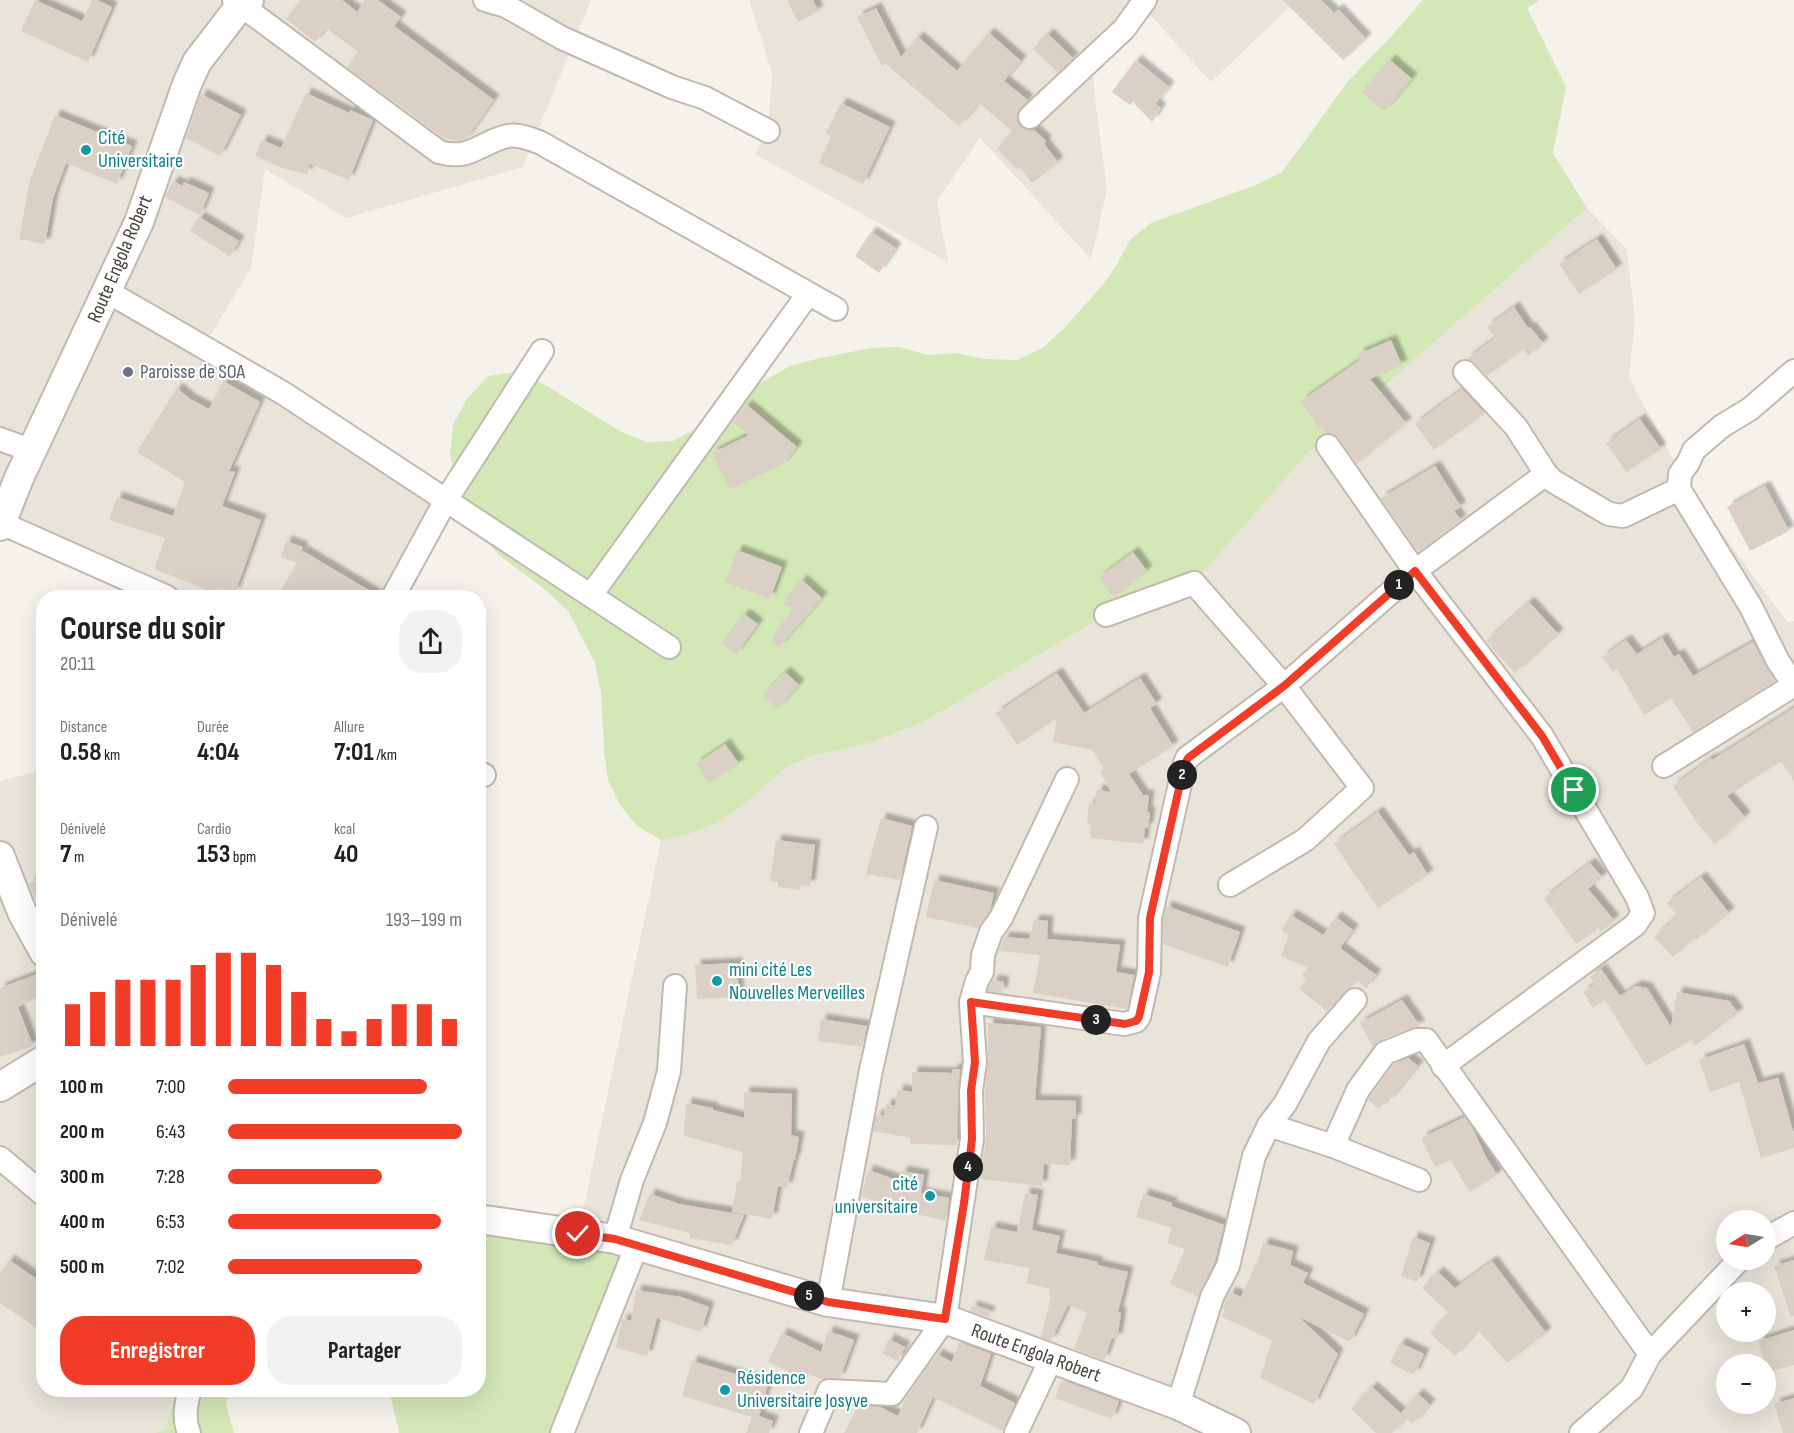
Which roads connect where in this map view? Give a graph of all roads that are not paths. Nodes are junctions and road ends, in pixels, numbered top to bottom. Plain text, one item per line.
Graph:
1 (485, 0) edge
2 (1145, 0) edge
3 (241, 2) edge
4 (1030, 117) dead end
5 (768, 131) dead end
6 (108, 292) junction
7 (808, 294) junction
8 (836, 309) dead end
9 (542, 351) dead end
10 (1794, 371) edge
11 (1465, 372) dead end
12 (0, 439) edge
13 (1328, 446) dead end
14 (32, 451) junction
15 (1546, 474) junction
16 (1679, 489) junction
17 (446, 500) junction
18 (1, 525) edge
19 (1415, 571) junction
20 (151, 590) edge
21 (397, 590) edge
22 (591, 595) junction
23 (1107, 615) dead end
24 (669, 647) dead end
25 (1284, 686) junction
26 (1664, 766) dead end
27 (1067, 779) dead end
28 (926, 827) dead end
29 (0, 856) edge
30 (1230, 885) dead end
31 (36, 937) edge
32 (675, 986) dead end
33 (1355, 1000) dead end
34 (971, 1002) junction
35 (36, 1065) edge
36 (1443, 1065) junction
37 (0, 1088) edge
38 (1269, 1125) junction
39 (1333, 1146) junction
40 (0, 1158) edge
41 (1419, 1180) dead end
42 (36, 1188) edge
43 (486, 1220) edge
44 (1794, 1223) edge
45 (1776, 1233) edge
46 (626, 1242) junction
47 (1730, 1270) edge
48 (828, 1302) junction
49 (945, 1319) junction
50 (1650, 1354) junction
51 (1051, 1359) junction
52 (188, 1397) edge
53 (1178, 1405) junction
54 (189, 1433) edge
55 (562, 1433) edge
56 (811, 1433) edge
57 (1016, 1433) edge
58 (1236, 1433) edge
59 (1581, 1433) edge

1 - 5 street
2 - 4 street
3 - 6 street, Route Engola Robert
3 - 7 street
6 - 14 street, Route Engola Robert
6 - 17 street
7 - 8 street
7 - 22 street
9 - 17 street
10 - 16 street
11 - 15 street
12 - 14 street
13 - 19 street
14 - 18 street, Route Engola Robert
15 - 16 street
15 - 19 street
16 - 26 street
17 - 21 street
17 - 22 street
18 - 20 street
19 - 25 street
19 - 36 street
22 - 24 street
23 - 25 street
25 - 30 street
25 - 34 street
27 - 34 street
28 - 48 street
29 - 31 street
32 - 46 street
33 - 38 street
34 - 49 street
35 - 37 street
36 - 39 street
36 - 50 street
38 - 39 street
38 - 53 street
39 - 41 street
40 - 42 street
43 - 46 street, Route Engola Robert
44 - 45 street
46 - 48 street, Route Engola Robert
46 - 55 street
47 - 50 street
48 - 49 street, Route Engola Robert
49 - 51 street, Route Engola Robert
49 - 56 street
50 - 59 street
51 - 53 street, Route Engola Robert
51 - 57 street
52 - 54 street
53 - 58 street, Route Engola Robert

